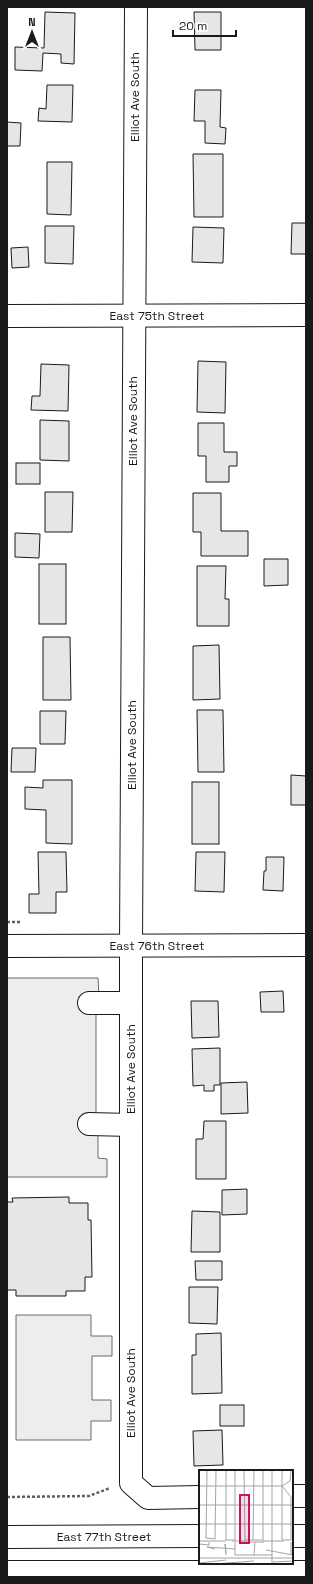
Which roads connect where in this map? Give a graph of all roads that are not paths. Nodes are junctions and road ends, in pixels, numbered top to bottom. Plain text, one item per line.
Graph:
1 (136, 7) edge
2 (306, 315) edge
3 (7, 316) edge
4 (134, 316) junction
5 (306, 945) edge
6 (7, 946) edge
7 (131, 946) junction
8 (89, 1003) dead end
9 (131, 1003) junction
10 (89, 1124) dead end
11 (131, 1125) junction
12 (293, 1496) edge
13 (306, 1496) edge
14 (199, 1497) edge
15 (199, 1536) edge
16 (293, 1536) edge
17 (306, 1536) edge
18 (7, 1537) edge
19 (7, 1572) edge
20 (306, 1572) edge

1 - 4 street, Elliot Ave South
2 - 4 street, East 75th Street
3 - 4 street, East 75th Street
4 - 7 street, Elliot Ave South
5 - 7 street, East 76th Street
6 - 7 street, East 76th Street
7 - 9 street, Elliot Ave South
8 - 9 street
9 - 11 street, Elliot Ave South
10 - 11 street
11 - 14 street, Elliot Ave South
12 - 13 street
15 - 18 street, East 77th Street
16 - 17 street
19 - 20 street

